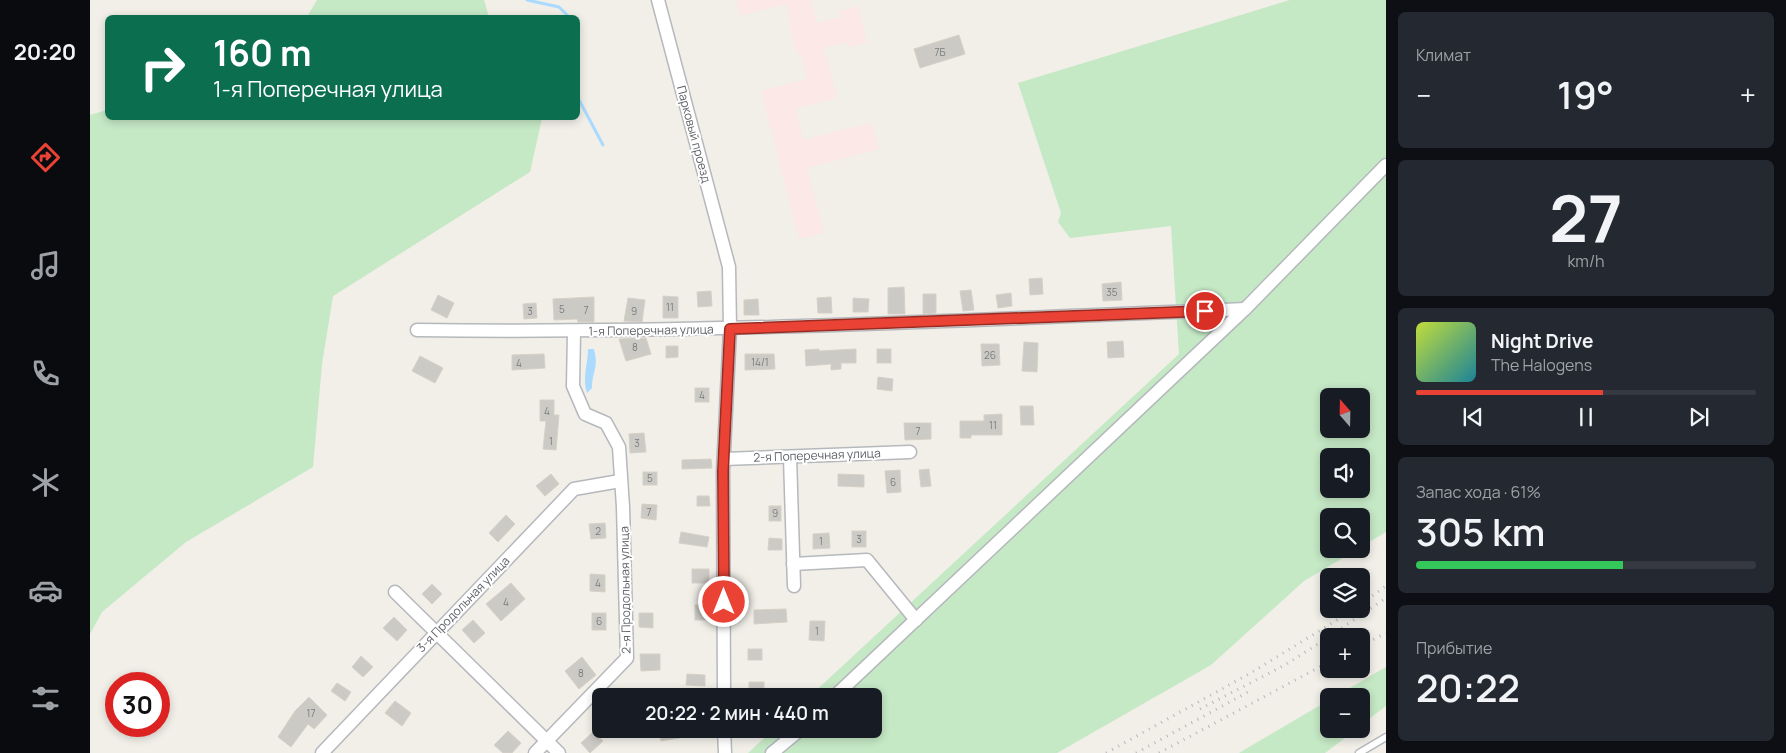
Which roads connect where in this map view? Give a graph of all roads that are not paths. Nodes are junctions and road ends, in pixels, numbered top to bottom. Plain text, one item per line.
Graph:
1 (658, 0) edge
2 (1386, 166) edge
3 (1245, 309) junction
4 (730, 329) junction
5 (418, 330) dead end
6 (574, 332) junction
7 (910, 452) dead end
8 (790, 456) junction
9 (724, 459) junction
10 (620, 481) junction
11 (793, 564) junction
12 (794, 586) dead end
13 (395, 592) dead end
14 (916, 620) junction
15 (436, 631) junction
16 (724, 688) edge
17 (844, 688) edge
18 (1386, 737) edge
19 (724, 738) edge
20 (790, 738) edge
21 (546, 742) junction
22 (322, 753) edge
23 (535, 753) edge
24 (559, 753) edge
25 (724, 753) edge
26 (772, 753) edge
27 (1359, 753) edge

1 - 4 street, Парковый проезд
2 - 3 street
3 - 4 street, 1-я Поперечная улица
3 - 14 street
4 - 6 street, 1-я Поперечная улица
4 - 9 street, Парковый проезд
5 - 6 street, 1-я Поперечная улица
6 - 10 street, 2-я Продольная улица
7 - 8 street, 2-я Поперечная улица
8 - 9 street, 2-я Поперечная улица
8 - 11 street
9 - 16 street, Парковый проезд
10 - 15 street, 3-я Продольная улица
10 - 21 street, 2-я Продольная улица
11 - 12 street
11 - 14 street
13 - 15 street
14 - 17 street
15 - 21 street
15 - 22 street, 3-я Продольная улица
18 - 27 lane
19 - 25 street
20 - 26 street
21 - 23 street, 2-я Продольная улица
21 - 24 street

